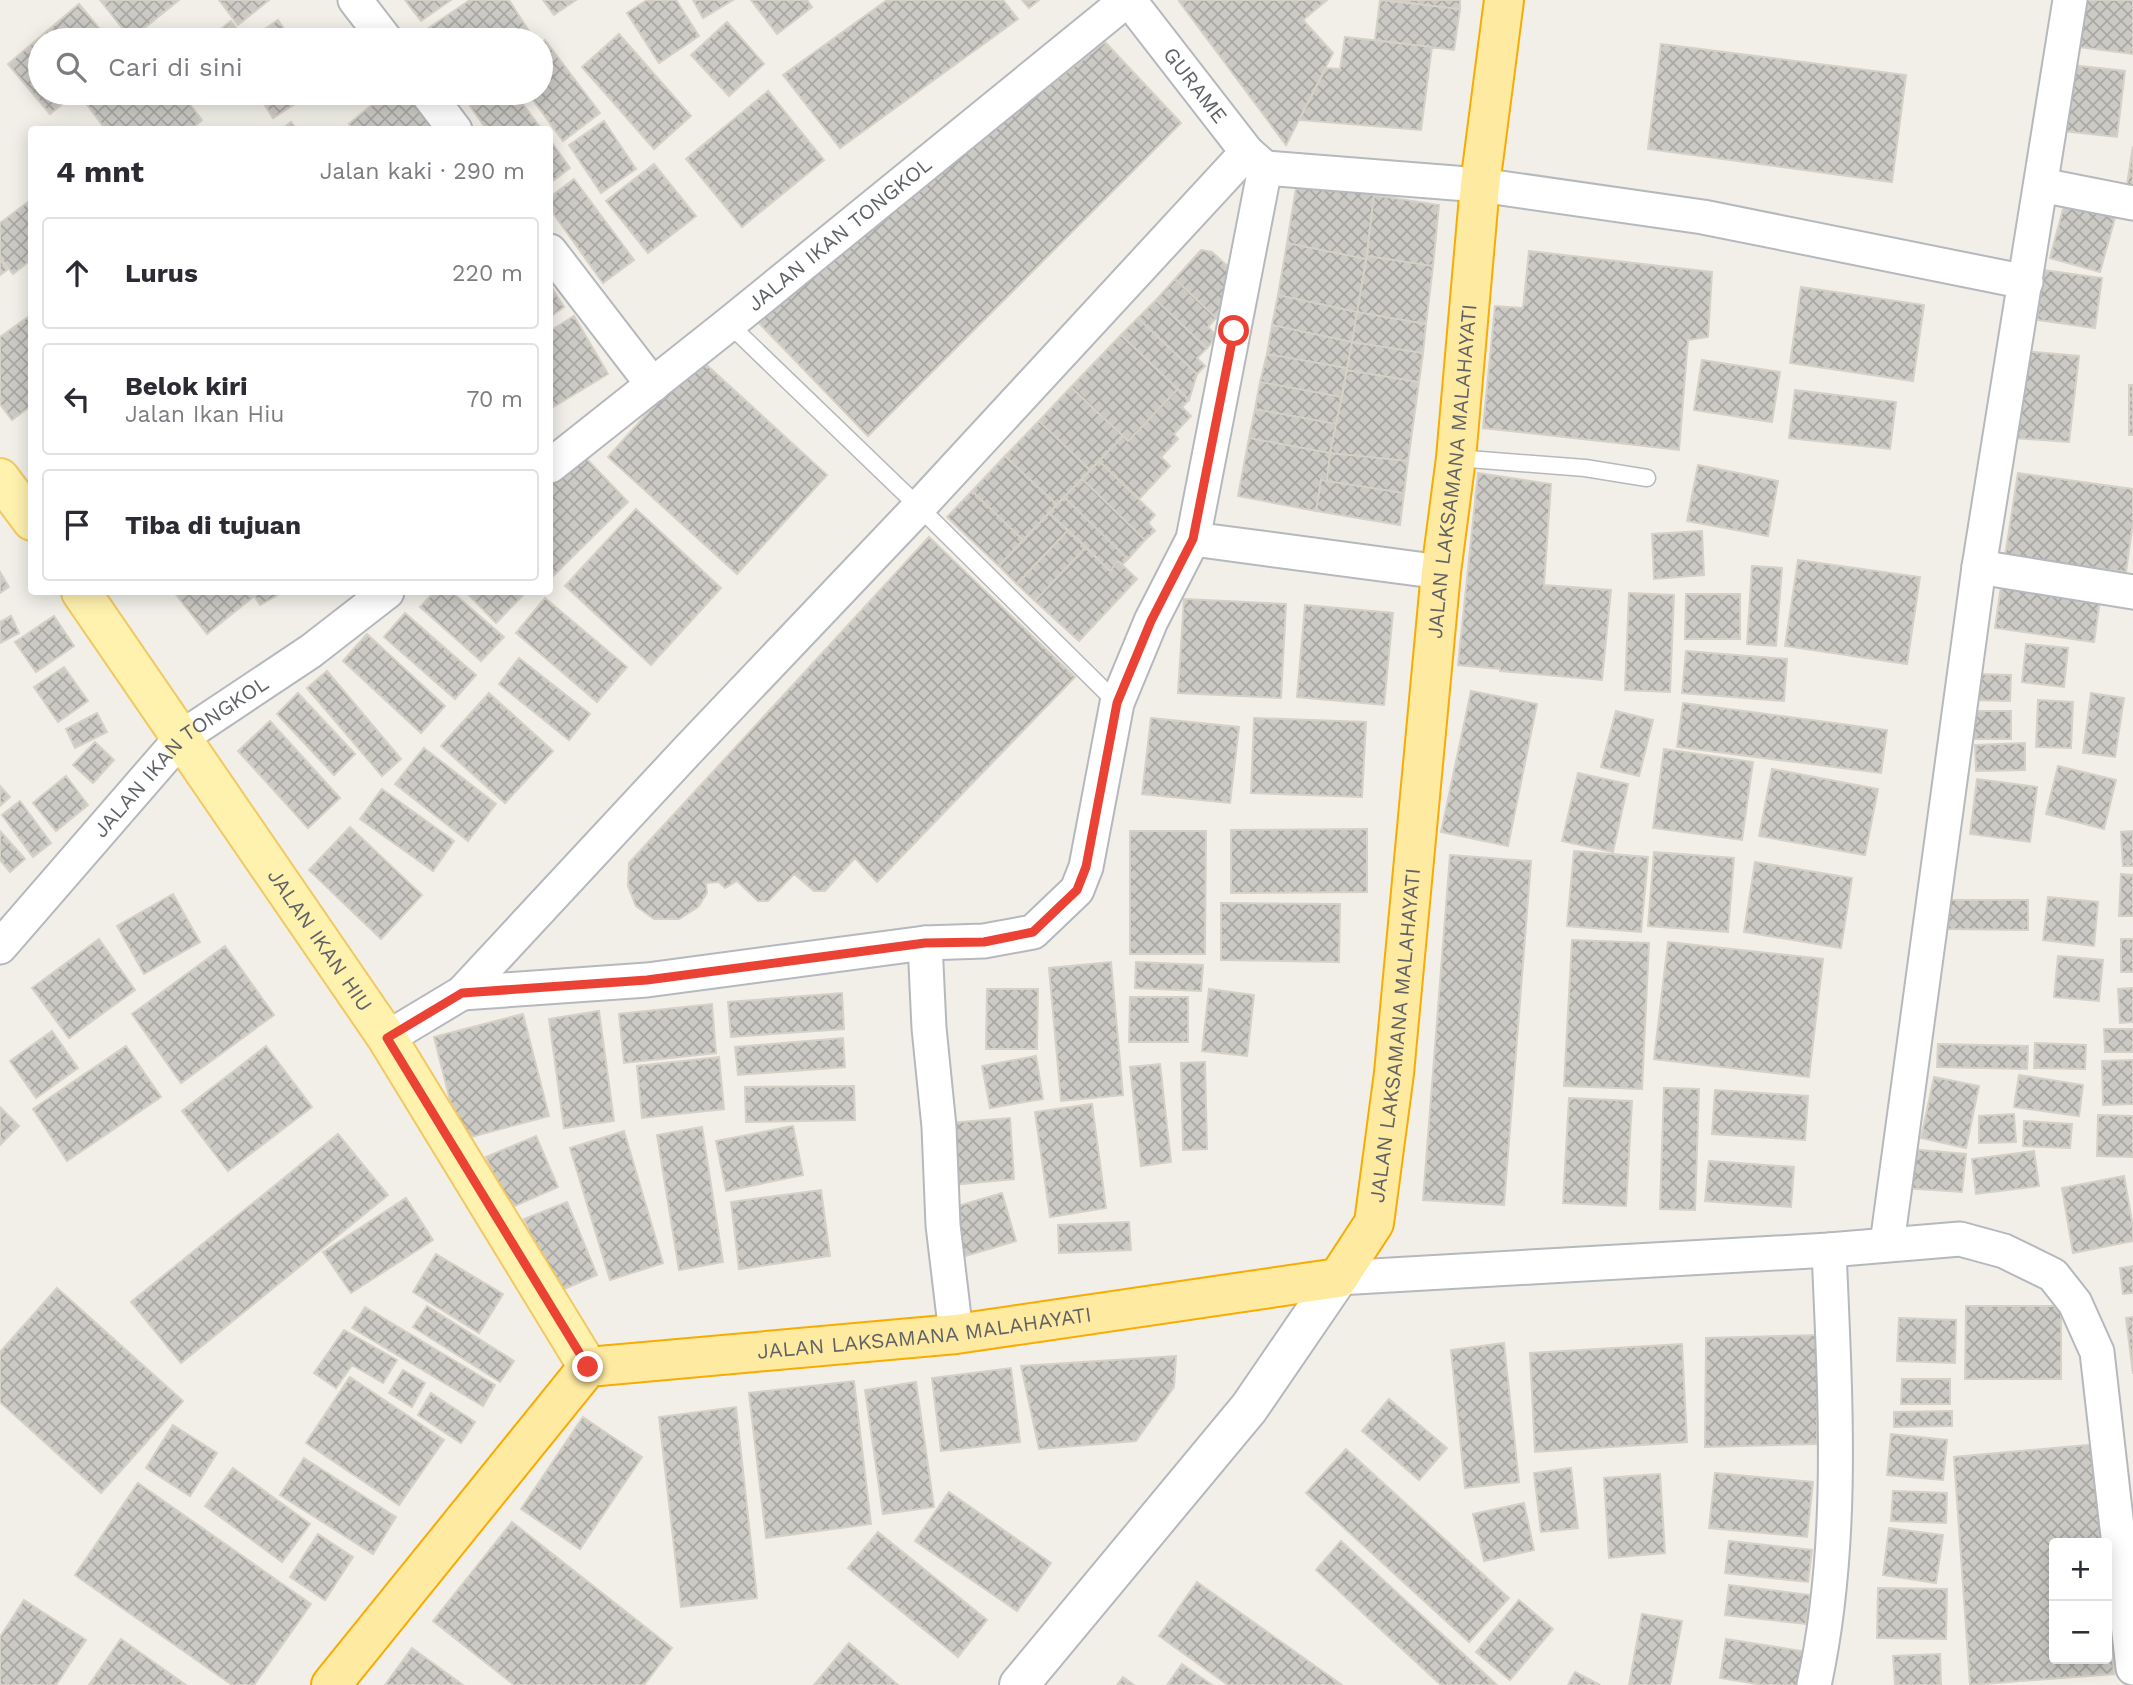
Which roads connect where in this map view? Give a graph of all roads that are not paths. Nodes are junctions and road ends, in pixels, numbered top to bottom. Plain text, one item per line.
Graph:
1 (355, 0) edge
2 (1128, 0) edge
3 (1504, 0) edge
4 (2070, 0) edge
5 (377, 28) edge
6 (436, 105) edge
7 (452, 126) edge
8 (1256, 160) junction
9 (1480, 185) junction
10 (2041, 185) junction
11 (2133, 203) edge
12 (553, 255) edge
13 (2026, 282) junction
14 (729, 324) junction
15 (653, 385) junction
16 (1456, 458) junction
17 (553, 464) edge
18 (1647, 478) dead end
19 (919, 508) junction
20 (1193, 539) junction
21 (1979, 567) junction
22 (1441, 572) junction
23 (2133, 592) edge
24 (83, 595) edge
25 (383, 595) edge
26 (1117, 703) junction
27 (182, 737) junction
28 (925, 943) junction
29 (0, 947) edge
30 (462, 993) junction
31 (387, 1038) junction
32 (1887, 1244) junction
33 (1829, 1250) junction
34 (1338, 1278) junction
35 (956, 1334) junction
36 (588, 1367) junction
37 (2125, 1531) edge
38 (2133, 1668) edge
39 (331, 1685) edge
40 (1019, 1685) edge
41 (1814, 1685) edge

1 - 5 street
2 - 8 street, GURAME
2 - 14 street, JALAN IKAN TONGKOL
3 - 9 highway, JALAN LAKSAMANA MALAHAYATI
4 - 10 street
6 - 7 street
8 - 9 street
8 - 19 street
8 - 20 street
9 - 13 street
9 - 16 highway, JALAN LAKSAMANA MALAHAYATI
10 - 11 street
10 - 13 street
12 - 15 street
13 - 21 street
14 - 15 street, JALAN IKAN TONGKOL
14 - 19 lane
15 - 17 street, JALAN IKAN TONGKOL
16 - 18 lane
16 - 22 highway, JALAN LAKSAMANA MALAHAYATI
19 - 26 lane
19 - 30 street
20 - 22 street
20 - 26 street
21 - 23 street
21 - 32 street
22 - 34 highway, JALAN LAKSAMANA MALAHAYATI
24 - 27 main road, JALAN IKAN HIU
25 - 27 street, JALAN IKAN TONGKOL
26 - 28 street
27 - 29 street, JALAN IKAN TONGKOL
27 - 31 main road, JALAN IKAN HIU
28 - 30 street
28 - 35 street
30 - 31 street
31 - 36 main road, JALAN IKAN HIU
32 - 33 street
32 - 37 street
33 - 34 street
33 - 41 street
34 - 35 highway, JALAN LAKSAMANA MALAHAYATI
34 - 40 street
35 - 36 highway, JALAN LAKSAMANA MALAHAYATI
36 - 39 highway
37 - 38 street

